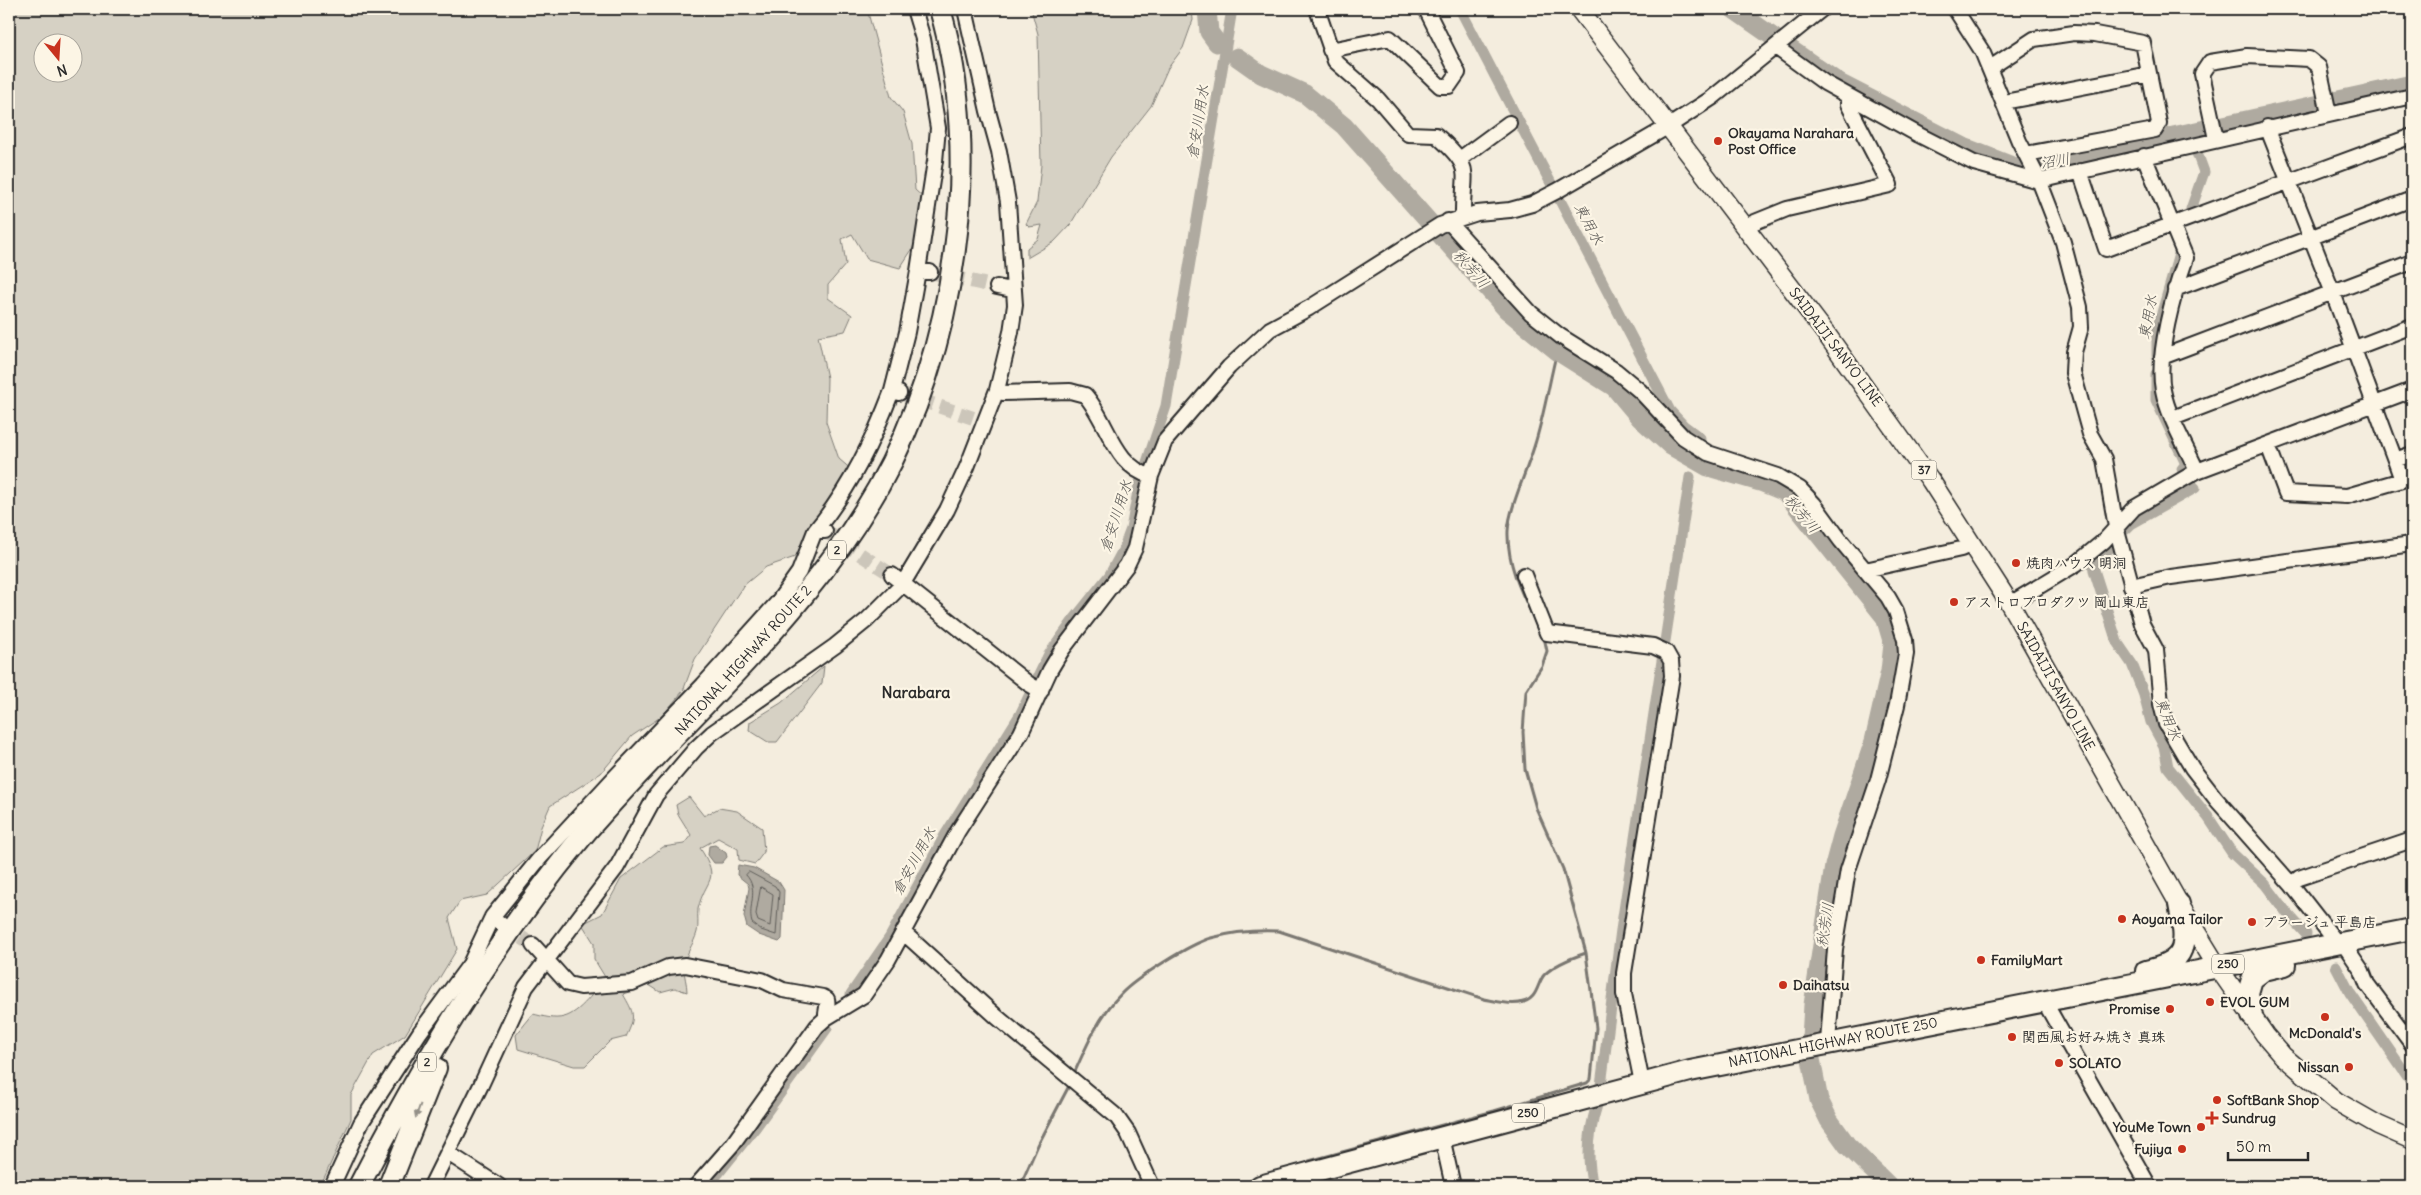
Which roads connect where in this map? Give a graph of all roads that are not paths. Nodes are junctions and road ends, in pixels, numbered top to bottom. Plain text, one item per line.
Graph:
1 (914, 9) edge
2 (940, 9) edge
3 (965, 9) edge
4 (1317, 9) edge
5 (1426, 9) edge
6 (1579, 9) edge
7 (1822, 9) edge
8 (1954, 9) edge
9 (1777, 48) junction
10 (1330, 50) junction
11 (1990, 68) junction
12 (2149, 74) junction
13 (1848, 96) junction
14 (2412, 96) edge
15 (2004, 102) junction
16 (2329, 114) junction
17 (1509, 123) dead end
18 (1669, 126) junction
19 (2267, 127) junction
20 (2412, 136) edge
21 (2216, 139) junction
22 (2026, 154) junction
23 (2144, 156) junction
24 (1460, 159) junction
25 (2080, 171) junction
26 (2039, 181) junction
27 (2289, 182) junction
28 (2412, 199) edge
29 (1463, 216) junction
30 (1444, 223) junction
31 (2172, 224) junction
32 (1745, 226) junction
33 (2310, 238) junction
34 (2412, 262) edge
35 (997, 287) tunnel mouth
36 (2175, 289) junction
37 (1012, 290) junction
38 (2333, 293) junction
39 (2412, 326) edge
40 (2352, 350) junction
41 (2162, 357) junction
42 (996, 390) junction
43 (2412, 390) edge
44 (2374, 404) junction
45 (2174, 418) junction
46 (2268, 444) junction
47 (2412, 454) edge
48 (2395, 460) junction
49 (2197, 471) junction
50 (1146, 474) junction
51 (2116, 527) junction
52 (1972, 544) junction
53 (2412, 544) edge
54 (1864, 570) junction
55 (1524, 575) dead end
56 (897, 580) junction
57 (2131, 586) junction
58 (2010, 604) junction
59 (1036, 688) junction
60 (2412, 840) edge
61 (2291, 884) junction
62 (2179, 904) junction
63 (2412, 929) edge
64 (904, 933) junction
65 (2337, 943) junction
66 (533, 944) tunnel mouth
67 (546, 958) junction
68 (2217, 966) junction
69 (473, 986) junction
70 (2079, 994) junction
71 (2044, 1001) junction
72 (2252, 1016) junction
73 (826, 1018) junction
74 (1825, 1043) junction
75 (2412, 1044) edge
76 (1642, 1082) junction
77 (1442, 1137) junction
78 (383, 1138) junction
79 (2412, 1140) edge
80 (448, 1153) junction
81 (332, 1186) edge
82 (347, 1186) edge
83 (359, 1186) edge
84 (389, 1186) edge
85 (431, 1186) edge
86 (499, 1186) edge
87 (696, 1186) edge
88 (1152, 1186) edge
89 (1260, 1186) edge
90 (1453, 1186) edge
91 (2149, 1186) edge

1 - 81 street
2 - 69 highway, NATIONAL HIGHWAY ROUTE 2 / 2
3 - 37 street
4 - 10 street
5 - 10 street
6 - 18 main road, SAIDAIJI SANYO LINE / 37
7 - 9 street
8 - 11 street
9 - 13 street
9 - 18 street
10 - 24 street
11 - 12 street
11 - 15 street
12 - 15 street
12 - 22 street
13 - 26 street
13 - 32 street
14 - 16 street
15 - 22 street
16 - 19 street
16 - 21 street
17 - 24 street
18 - 29 street
18 - 32 main road, SAIDAIJI SANYO LINE / 37
19 - 21 street
19 - 27 street
20 - 27 street
21 - 23 street
22 - 26 street
23 - 25 street
23 - 31 street
24 - 29 street
25 - 26 street
25 - 31 street
26 - 51 street
27 - 31 street
27 - 33 street
28 - 33 street
29 - 30 street
30 - 50 street
30 - 54 street
31 - 36 street
32 - 52 main road, SAIDAIJI SANYO LINE / 37
33 - 36 street
33 - 38 street
34 - 38 street
35 - 37 street
36 - 41 street
37 - 42 street
38 - 40 street
38 - 41 street
39 - 40 street
40 - 44 street
40 - 45 street
41 - 45 street
42 - 50 street
42 - 56 street
43 - 44 street
44 - 46 street
44 - 48 street
45 - 49 street
46 - 48 street
46 - 49 street
47 - 48 street
49 - 51 street
50 - 59 street
51 - 57 street
51 - 58 street
52 - 54 street
52 - 58 main road, SAIDAIJI SANYO LINE / 37
53 - 57 street
54 - 74 street
55 - 76 street
56 - 59 street
56 - 67 street
57 - 61 street
58 - 62 main road, SAIDAIJI SANYO LINE / 37
59 - 64 street
60 - 61 street
61 - 65 street
62 - 68 main road, SAIDAIJI SANYO LINE / 37
62 - 70 highway, 250
63 - 65 highway, NATIONAL HIGHWAY ROUTE 250 / 250
64 - 73 street
64 - 88 street
65 - 68 highway, NATIONAL HIGHWAY ROUTE 250 / 250
65 - 72 highway, 250
65 - 75 street
66 - 67 street
67 - 73 street
67 - 80 street
68 - 70 highway, NATIONAL HIGHWAY ROUTE 250 / 250
68 - 72 main road, SAIDAIJI SANYO LINE / 37
69 - 78 highway, NATIONAL HIGHWAY ROUTE 2 / 2
69 -> 84 highway
70 - 71 highway, NATIONAL HIGHWAY ROUTE 250 / 250
71 - 74 highway, NATIONAL HIGHWAY ROUTE 250 / 250
71 - 91 street
72 - 79 main road, SAIDAIJI SANYO LINE / 37
73 - 87 street
74 - 76 highway, NATIONAL HIGHWAY ROUTE 250 / 250
76 - 77 highway, NATIONAL HIGHWAY ROUTE 250 / 250
77 - 89 highway, NATIONAL HIGHWAY ROUTE 250 / 250
77 - 90 street
78 - 82 highway
78 - 83 highway, NATIONAL HIGHWAY ROUTE 2 / 2
80 - 85 street
80 - 86 street

